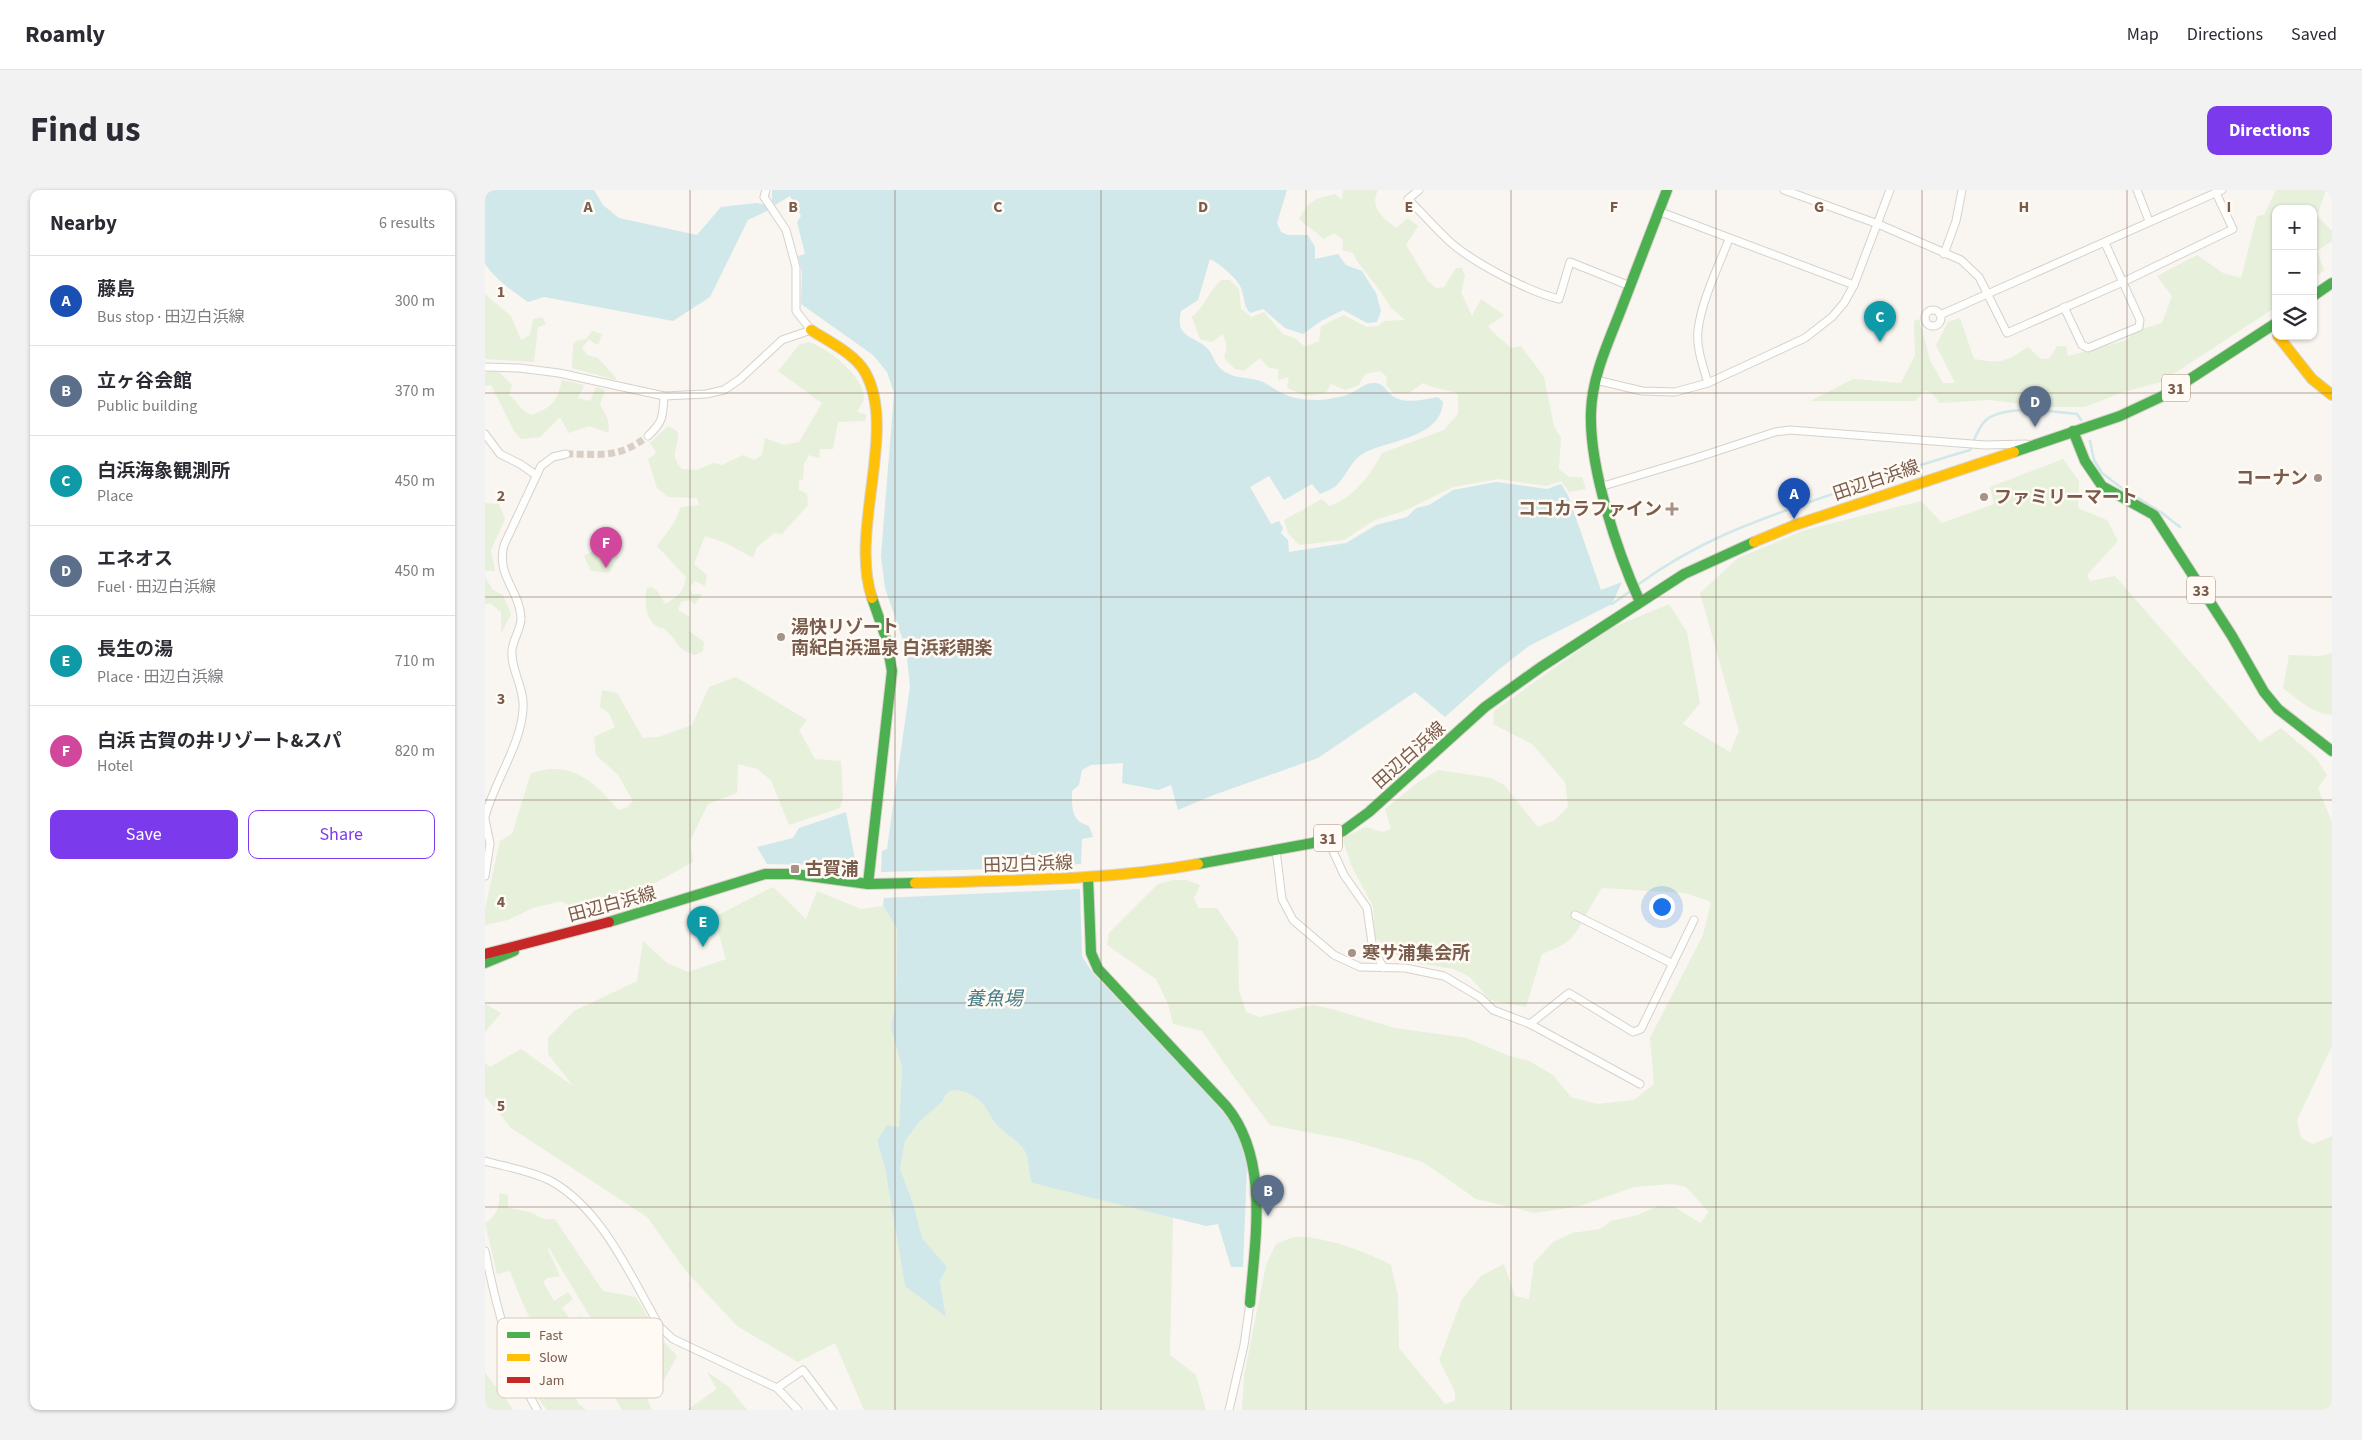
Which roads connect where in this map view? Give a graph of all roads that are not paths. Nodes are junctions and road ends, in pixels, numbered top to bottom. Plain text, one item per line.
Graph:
1 (1419, 190) edge
2 (1667, 190) edge
3 (1784, 190) edge
4 (1890, 190) edge
5 (1962, 190) edge
6 (2137, 190) edge
7 (2219, 191) edge
8 (765, 194) edge
9 (1659, 211) junction
10 (2149, 221) junction
11 (1878, 224) junction
12 (1729, 239) junction
13 (2105, 243) junction
14 (1944, 254) junction
15 (2123, 282) junction
16 (2332, 283) edge
17 (1854, 285) junction
18 (1630, 286) junction
19 (1988, 293) junction
20 (2314, 295) edge
21 (2064, 307) junction
22 (1940, 315) dead end
23 (2272, 328) edge
24 (811, 330) junction
25 (2282, 340) edge
26 (485, 367) edge
27 (1596, 380) junction
28 (1708, 383) junction
29 (2332, 395) edge
30 (664, 396) junction
31 (2073, 431) junction
32 (485, 434) edge
33 (648, 436) tunnel mouth
34 (2034, 444) junction
35 (566, 454) tunnel mouth
36 (536, 475) junction
37 (1600, 487) junction
38 (1638, 598) junction
39 (2332, 750) edge
40 (485, 818) edge
41 (1327, 838) junction
42 (1276, 850) junction
43 (485, 876) edge
44 (1088, 878) junction
45 (868, 884) junction
46 (1575, 915) dead end
47 (1694, 920) dead end
48 (528, 945) junction
49 (485, 954) edge
50 (485, 963) edge
51 (1673, 964) junction
52 (1384, 968) junction
53 (1530, 1024) junction
54 (1640, 1084) dead end
55 (485, 1161) edge
56 (485, 1251) edge
57 (493, 1294) junction
58 (485, 1295) edge
59 (1250, 1303) joint
60 (501, 1318) edge
61 (655, 1318) edge
62 (663, 1330) edge
63 (777, 1388) junction
64 (530, 1398) edge
65 (537, 1410) edge
66 (798, 1410) edge
67 (833, 1410) edge
68 (1229, 1410) edge

1 - 18 street
2 - 9 main road
3 - 11 street
4 - 11 street
5 - 14 street
6 - 10 street
7 - 10 street
7 - 15 street
8 - 24 street
9 - 12 street
9 - 18 main road
10 - 13 street
11 - 14 street
11 - 17 street
12 - 17 street
12 - 28 street
13 - 15 street
13 - 19 street
14 - 19 street
15 - 21 street
15 - 21 street
16 - 20 main road
17 - 28 street
18 - 27 main road
19 - 21 street
19 - 22 street
23 - 31 main road, 田辺白浜線 / 31
24 - 30 street
24 - 45 main road
25 - 29 main road
26 - 30 street
27 - 28 street
27 - 37 main road
30 - 33 street
31 - 34 main road, 田辺白浜線 / 31
31 - 39 main road, 33
32 - 36 street
34 - 37 street
34 - 38 main road, 田辺白浜線 / 31
35 - 36 street
36 - 40 street
37 - 38 main road
38 - 41 main road, 田辺白浜線 / 31
40 - 43 street
41 - 42 main road, 田辺白浜線 / 31
41 - 52 street
42 - 44 main road, 田辺白浜線 / 31
42 - 52 street
44 - 45 main road, 田辺白浜線 / 31
44 - 59 main road
45 - 48 main road, 田辺白浜線 / 31
46 - 51 street
47 - 51 street
48 - 49 main road, 田辺白浜線 / 31
48 - 50 main road
51 - 53 street
52 - 53 street
53 - 54 street
55 - 61 street
56 - 57 street
57 - 58 street
57 - 60 street
59 - 68 street
62 - 63 street
63 - 66 street
63 - 67 street
64 - 65 street

